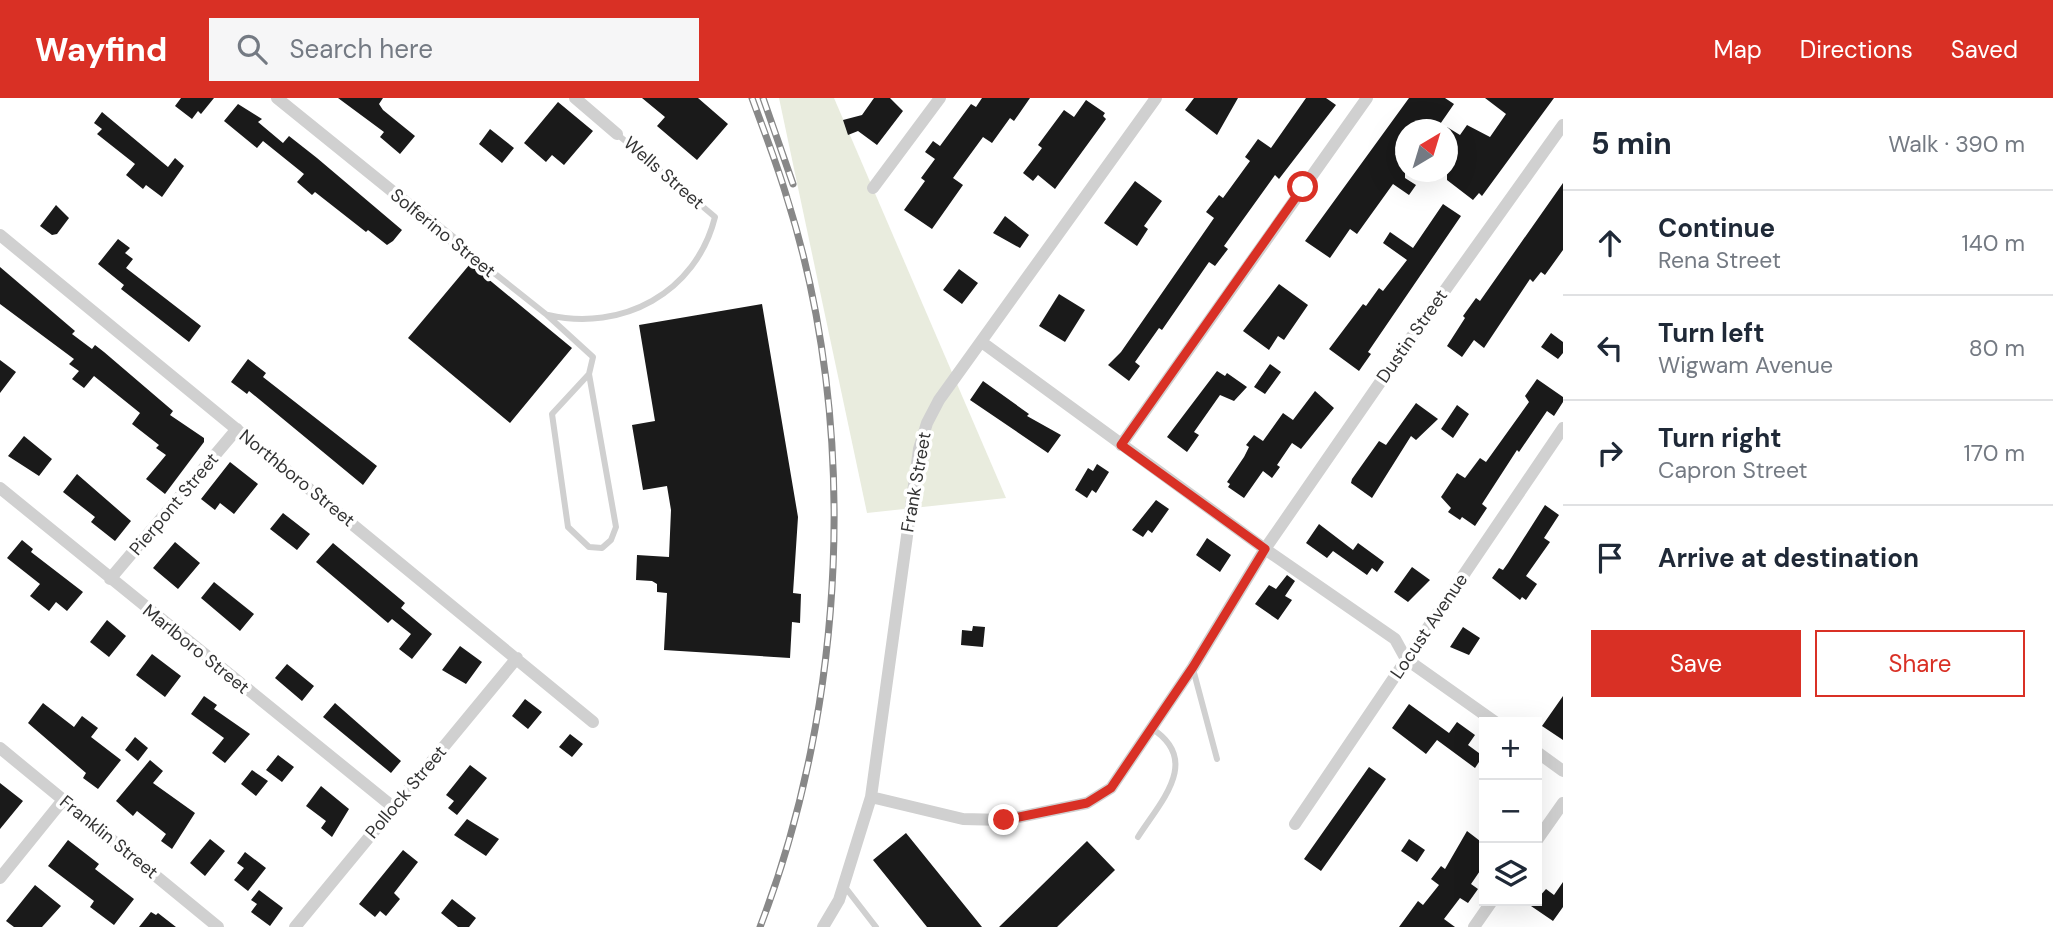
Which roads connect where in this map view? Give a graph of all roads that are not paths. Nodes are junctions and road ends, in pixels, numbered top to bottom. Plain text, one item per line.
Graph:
1 (277, 98) edge
2 (575, 98) edge
3 (940, 98) edge
4 (1156, 98) edge
5 (1367, 98) edge
6 (1563, 125) edge
7 (618, 134) joint
8 (873, 188) dead end
9 (0, 235) edge
10 (465, 250) joint
11 (547, 315) junction
12 (983, 343) junction
13 (589, 374) junction
14 (1563, 428) edge
15 (237, 429) junction
16 (1121, 445) junction
17 (0, 488) edge
18 (1265, 549) junction
19 (110, 579) junction
20 (517, 658) junction
21 (1406, 659) junction
22 (1193, 667) junction
23 (1488, 717) edge
24 (593, 722) dead end
25 (1151, 728) junction
26 (0, 748) edge
27 (1542, 756) edge
28 (1217, 759) dead end
29 (1563, 771) edge
30 (871, 797) junction
31 (63, 800) junction
32 (1563, 803) edge
33 (393, 807) junction
34 (1295, 824) dead end
35 (1542, 833) edge
36 (1138, 837) dead end
37 (0, 878) edge
38 (844, 885) junction
39 (1490, 906) edge
40 (1476, 926) edge
41 (218, 927) edge
42 (295, 927) edge
43 (823, 927) edge
44 (876, 927) edge

1 - 10 street, Solferino Street
2 - 7 street, Wells Street
3 - 8 street
4 - 12 street, Frank Street
5 - 16 street
6 - 18 street, Dustin Street
7 - 11 lane, Wells Street
9 - 15 street, Northboro Street
10 - 11 lane, Solferino Street
11 - 13 lane, Solferino Street
12 - 16 street
12 - 30 street, Frank Street
13 - 13 lane, Solferino Street
14 - 21 street, Locust Avenue
15 - 19 street, Pierpont Street
15 - 20 street, Northboro Street
16 - 18 street
17 - 19 street, Marlboro Street
18 - 21 street
18 - 22 street, Dustin Street
19 - 33 street, Marlboro Street
20 - 24 street, Northboro Street
20 - 33 street, Pollock Street
21 - 23 street
21 - 34 street, Locust Avenue
22 - 25 street, Dustin Street
22 - 28 lane
25 - 30 street, Dustin Street
25 - 36 lane
26 - 31 street, Franklin Street
27 - 29 street
30 - 38 street, Frank Street
31 - 37 street
31 - 41 street, Franklin Street
32 - 35 street
33 - 42 street, Pollock Street
38 - 43 street, Frank Street
38 - 44 lane
39 - 40 street

